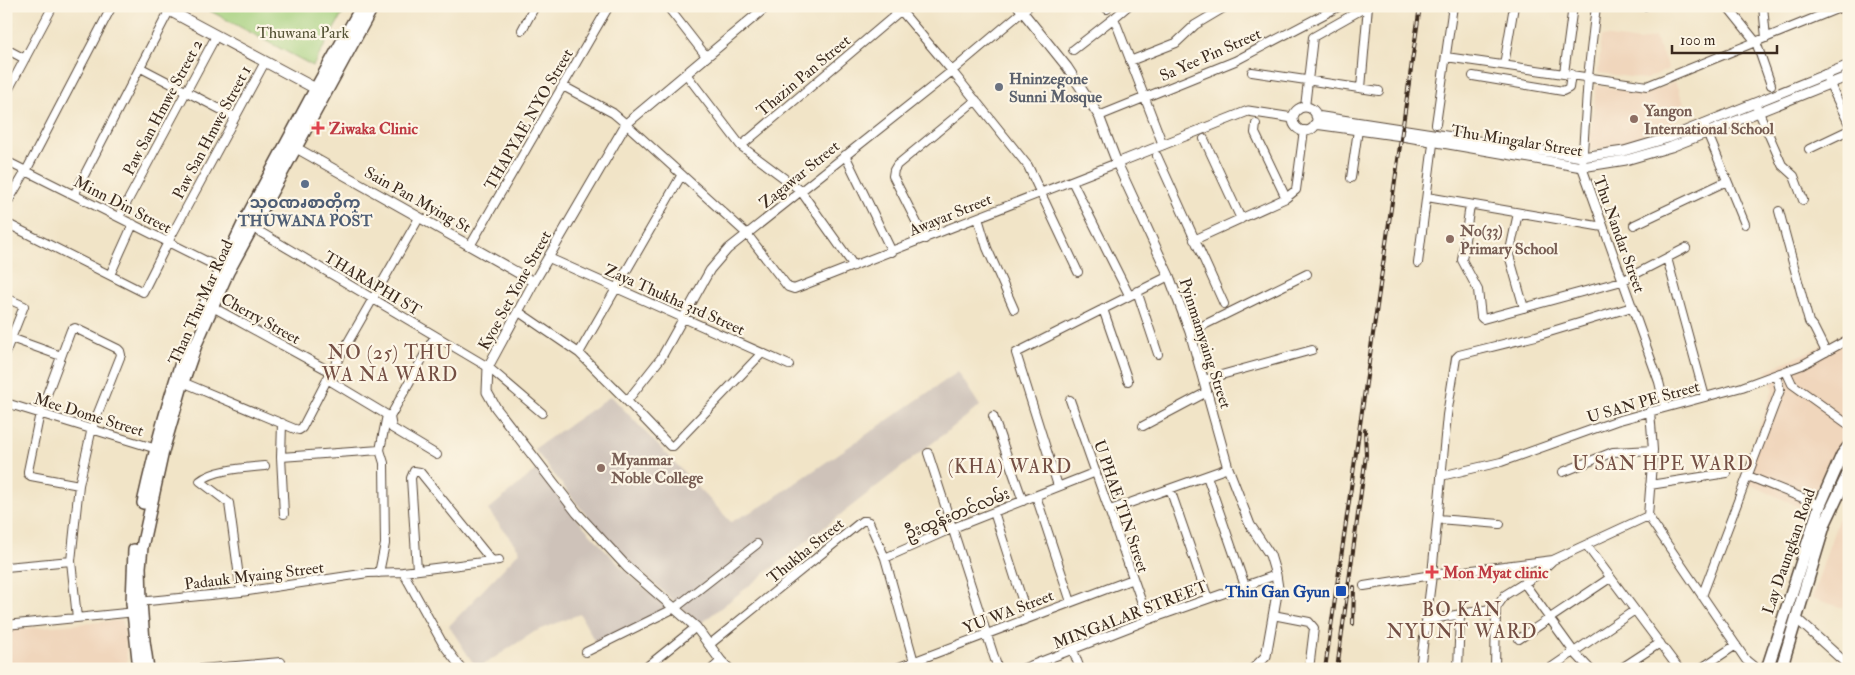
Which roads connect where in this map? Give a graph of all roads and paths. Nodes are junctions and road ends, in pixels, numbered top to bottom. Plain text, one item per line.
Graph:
1 (53, 6) edge
2 (112, 6) edge
3 (362, 6) edge
4 (373, 6) edge
5 (535, 6) edge
6 (609, 6) edge
7 (667, 6) edge
8 (767, 6) edge
9 (1128, 6) edge
10 (1227, 6) edge
11 (1340, 6) edge
12 (1368, 6) edge
13 (1453, 6) edge
14 (1514, 6) edge
15 (1573, 6) edge
16 (1596, 6) edge
17 (1727, 6) edge
18 (1763, 6) edge
19 (1844, 6) edge
20 (901, 8) edge
21 (1023, 8) edge
22 (165, 9) edge
23 (1830, 9) edge
24 (1114, 18) junction
25 (522, 30) dead end
26 (216, 36) junction
27 (1766, 38) junction
28 (1756, 42) junction
29 (6, 49) edge
30 (1073, 50) dead end
31 (706, 56) junction
32 (1446, 57) junction
33 (25, 59) junction
34 (1130, 61) junction
35 (265, 62) junction
36 (1504, 65) junction
37 (1849, 66) edge
38 (140, 68) junction
39 (952, 70) junction
40 (1252, 72) dead end
41 (686, 74) junction
42 (1567, 74) junction
43 (1825, 74) junction
44 (1473, 76) dead end
45 (1588, 76) junction
46 (1849, 76) edge
47 (1308, 80) junction
48 (1771, 84) dead end
49 (1830, 84) junction
50 (563, 86) junction
51 (1361, 88) junction
52 (321, 91) junction
53 (1379, 91) dead end
54 (186, 92) junction
55 (6, 94) edge
56 (1144, 98) junction
57 (1780, 98) junction
58 (976, 100) junction
59 (1305, 107) junction
60 (1757, 108) junction
61 (1099, 116) junction
62 (235, 117) junction
63 (1293, 118) junction
64 (1316, 120) junction
65 (626, 124) junction
66 (1256, 124) dead end
67 (1849, 124) edge
68 (1706, 128) junction
69 (1304, 130) junction
70 (1358, 130) junction
71 (1849, 130) edge
72 (1435, 133) junction
73 (1204, 138) dead end
74 (291, 145) junction
75 (1163, 145) junction
76 (741, 146) junction
77 (1809, 149) dead end
78 (1639, 151) junction
79 (845, 155) junction
80 (1156, 156) dead end
81 (1582, 157) junction
82 (6, 161) edge
83 (1117, 163) junction
84 (1582, 167) junction
85 (26, 171) junction
86 (681, 176) junction
87 (1351, 178) dead end
88 (1072, 181) junction
89 (1727, 181) junction
90 (800, 190) junction
91 (1041, 193) junction
92 (74, 195) junction
93 (1428, 197) junction
94 (1286, 198) junction
95 (1803, 200) dead end
96 (6, 205) edge
97 (1470, 205) junction
98 (1779, 212) dead end
99 (1518, 213) junction
100 (119, 217) junction
101 (419, 218) junction
102 (978, 218) junction
103 (1241, 219) junction
104 (6, 223) edge
105 (133, 224) junction
106 (1746, 224) dead end
107 (248, 225) junction
108 (1634, 225) dead end
109 (1604, 227) junction
110 (747, 234) junction
111 (926, 239) junction
112 (1194, 240) junction
113 (168, 242) junction
114 (470, 246) junction
115 (1686, 248) dead end
116 (892, 252) junction
117 (549, 258) junction
118 (1667, 258) junction
119 (1418, 263) dead end
120 (854, 266) junction
121 (224, 270) junction
122 (1078, 272) dead end
123 (1307, 274) dead end
124 (110, 275) junction
125 (1169, 276) junction
126 (1622, 281) junction
127 (534, 282) junction
128 (616, 288) junction
129 (1137, 291) junction
130 (1129, 295) junction
131 (6, 298) edge
132 (373, 299) junction
133 (208, 304) junction
134 (1224, 304) dead end
135 (1524, 308) junction
136 (1632, 308) junction
137 (1014, 309) dead end
138 (1103, 309) junction
139 (519, 312) junction
140 (682, 317) junction
141 (1190, 332) junction
142 (435, 336) junction
143 (11, 338) junction
144 (1849, 339) edge
145 (1312, 350) dead end
146 (6, 351) edge
147 (1826, 352) junction
148 (579, 353) junction
149 (762, 353) junction
150 (1158, 354) dead end
151 (61, 356) junction
152 (789, 365) dead end
153 (488, 366) junction
154 (1786, 371) junction
155 (329, 375) junction
156 (1776, 375) junction
157 (179, 380) junction
158 (1203, 380) junction
159 (1128, 381) dead end
160 (1206, 392) junction
161 (1705, 397) junction
162 (1070, 400) dead end
163 (628, 401) junction
164 (6, 403) edge
165 (1665, 407) junction
166 (1650, 411) junction
167 (40, 413) junction
168 (542, 414) dead end
169 (388, 416) junction
170 (993, 416) dead end
171 (282, 423) junction
172 (1849, 425) edge
173 (1143, 426) dead end
174 (92, 428) junction
175 (1849, 446) edge
176 (159, 450) junction
177 (380, 450) junction
178 (1653, 450) junction
179 (928, 453) dead end
180 (437, 455) dead end
181 (281, 457) junction
182 (265, 466) dead end
183 (1228, 468) junction
184 (1096, 472) junction
185 (1563, 472) dead end
186 (1849, 472) edge
187 (1727, 473) dead end
188 (1207, 476) junction
189 (1441, 476) junction
190 (1748, 476) junction
191 (80, 485) junction
192 (1058, 486) junction
193 (1650, 486) junction
194 (1170, 489) junction
195 (1036, 496) junction
196 (1023, 501) junction
197 (1820, 505) junction
198 (1110, 510) junction
199 (994, 512) junction
200 (284, 514) dead end
201 (1648, 516) junction
202 (1438, 519) junction
203 (1820, 521) junction
204 (1500, 524) dead end
205 (953, 528) junction
206 (757, 544) dead end
207 (1587, 546) junction
208 (885, 558) junction
209 (1553, 560) junction
210 (72, 562) junction
211 (6, 567) edge
212 (417, 570) junction
213 (402, 572) junction
214 (379, 573) junction
215 (1276, 574) junction
216 (1432, 575) junction
217 (1610, 578) junction
218 (1133, 579) junction
219 (1524, 583) junction
220 (1245, 586) junction
221 (1364, 586) dead end
222 (1799, 587) junction
223 (241, 592) junction
224 (1702, 596) junction
225 (1208, 599) junction
226 (1072, 602) junction
227 (137, 607) junction
228 (675, 608) junction
229 (1496, 608) junction
230 (1635, 610) junction
231 (1273, 614) junction
232 (1460, 615) junction
233 (1784, 615) junction
234 (77, 618) junction
235 (1028, 618) junction
236 (1549, 618) junction
237 (1796, 618) junction
238 (1148, 620) junction
239 (1427, 620) junction
240 (6, 625) edge
241 (696, 627) junction
242 (987, 634) junction
243 (1519, 639) dead end
244 (1660, 643) junction
245 (710, 645) junction
246 (1736, 645) junction
247 (1073, 650) junction
248 (586, 652) dead end
249 (1574, 652) junction
250 (721, 661) junction
251 (281, 662) dead end
252 (914, 665) edge
253 (1849, 666) edge
254 (139, 669) edge
255 (148, 669) edge
256 (201, 669) edge
257 (462, 669) edge
258 (644, 669) edge
259 (712, 669) edge
260 (729, 669) edge
261 (894, 669) edge
262 (998, 669) edge
263 (1022, 669) edge
264 (1080, 669) edge
265 (1253, 669) edge
266 (1309, 669) edge
267 (1420, 669) edge
268 (1458, 669) edge
269 (1495, 669) edge
270 (1549, 669) edge
271 (1590, 669) edge
272 (1620, 669) edge
273 (1679, 669) edge
274 (1700, 669) edge
275 (1757, 669) edge
276 (1767, 669) edge
277 (1781, 669) edge

1 - 33 street
2 - 85 street
3 - 52 main road, Than Thu Mar Road
4 - 52 main road, Than Thu Mar Road
5 - 25 street
6 - 50 street, THAPYAE NYO Street
7 - 31 street
8 - 31 street, Kyoe Set Yone Street
9 - 24 street
10 - 34 street
11 - 56 street, Sa Yee Pin Street
12 - 47 street
12 - 51 street
13 - 32 street
14 - 36 street
15 - 42 street
16 - 45 street, Thu Nandar Street
17 - 28 street
18 - 27 street
19 - 23 street
20 - 39 street
20 - 76 street, Thazin Pan Street
21 - 39 street, Zagawar Street
21 - 61 street, Pyinmamyaing Street
22 - 26 main road
22 - 38 street
23 - 27 street
24 - 30 street
24 - 34 street
26 - 35 main road
26 - 54 street, Paw San Hmwe Street 2
27 - 28 street
28 - 45 street
28 - 48 street
29 - 33 street
31 - 41 street, Kyoe Set Yone Street
32 - 36 street
32 - 72 street
33 - 55 street
34 - 56 street
35 - 52 main road
35 - 62 street, Paw San Hmwe Street 1
36 - 42 street
37 - 43 street, Thu Mingalar Street
38 - 54 street
38 - 92 street
39 - 58 street
39 - 79 street, Zagawar Street
40 - 47 street
41 - 65 street, Kyoe Set Yone Street
41 - 76 street
42 - 44 street
42 - 45 street
43 - 49 street
43 - 57 street, Thu Mingalar Street
45 - 81 street, Thu Nandar Street
46 - 49 street, Thu Mingalar Street
47 - 51 street
47 - 59 street
49 - 57 street, Thu Mingalar Street
49 - 67 street
50 - 65 street
50 - 114 street, THAPYAE NYO Street
51 - 53 street
52 - 74 main road, Than Thu Mar Road
54 - 62 street
54 - 100 street, Paw San Hmwe Street 2
56 - 61 street, Sa Yee Pin Street
56 - 75 street
57 - 60 street, Thu Mingalar Street
58 - 91 street
58 - 111 street
59 - 63 street
59 - 64 street
60 - 68 street, Thu Mingalar Street
60 - 95 street
61 - 83 street, Pyinmamyaing Street
62 - 113 street, Paw San Hmwe Street 1
63 - 69 street
63 - 75 street
64 - 69 street
64 - 70 street, Thu Mingalar Street
64 - 72 street, Thu Mingalar Street
65 - 86 street
65 - 117 street, Kyoe Set Yone Street
66 - 94 street
68 - 78 street, Thu Mingalar Street
68 - 89 street
69 - 94 street
70 - 72 street, Thu Mingalar Street
70 - 87 street
71 - 77 street
72 - 81 street, Thu Mingalar Street
72 - 84 street, Thu Mingalar Street
72 - 93 street
73 - 103 street
74 - 101 street, Sain Pan Mying St
74 - 107 main road, Than Thu Mar Road
75 - 83 street
76 - 90 street
78 - 81 street, Thu Mingalar Street
78 - 84 street, Thu Mingalar Street
79 - 90 street, Zagawar Street
79 - 116 street
80 - 112 street
81 - 84 street, Thu Nandar Street
82 - 85 street, Minn Din Street
83 - 88 street, Awayar Street
83 - 125 street, Pyinmamyaing Street
84 - 109 street, Thu Nandar Street
85 - 92 street, Minn Din Street
85 - 96 street
86 - 110 street
86 - 128 street
88 - 91 street, Awayar Street
88 - 130 street
89 - 106 street
89 - 108 street
90 - 110 street, Zagawar Street
90 - 120 street
91 - 102 street, Awayar Street
91 - 122 street
92 - 100 street, Minn Din Street
93 - 97 street
93 - 119 street
94 - 103 street
97 - 99 street
97 - 135 street
98 - 147 street
99 - 109 street
99 - 135 street
100 - 105 street, Minn Din Street
101 - 114 street, Sain Pan Mying St
101 - 132 street
102 - 111 street, Awayar Street
102 - 137 street
103 - 112 street
104 - 124 street
105 - 113 street, Minn Din Street
105 - 124 street
107 - 121 main road, Than Thu Mar Road
107 - 132 street, THARAPHI ST
109 - 126 street, Thu Nandar Street
110 - 120 street, Awayar Street
110 - 140 street, Zagawar Street
111 - 116 street, Awayar Street
112 - 134 street
113 - 121 street, Minn Din Street
113 - 124 street, Paw San Hmwe Street 1
114 - 127 street, Sain Pan Mying St
115 - 118 street
116 - 120 street, Awayar Street
117 - 127 street, Kyoe Set Yone Street
117 - 128 street, Zaya Thukha 3rd Street
118 - 126 street
118 - 161 street
121 - 133 main road, Than Thu Mar Road
123 - 141 street
125 - 129 street
125 - 141 street, Pyinmamyaing Street
126 - 135 street
126 - 136 street, Thu Nandar Street
127 - 139 street, Kyoe Set Yone Street
128 - 140 street, Zaya Thukha 3rd Street
128 - 148 street
129 - 130 street
129 - 150 street
130 - 138 street
131 - 143 street
132 - 142 street, THARAPHI ST
132 - 155 street
133 - 155 street, Cherry Street
133 - 157 main road, Than Thu Mar Road
136 - 165 street, Thu Nandar Street
136 - 189 street
138 - 159 street
138 - 192 street
139 - 148 street
139 - 153 street, Kyoe Set Yone Street
140 - 149 street, Zaya Thukha 3rd Street
140 - 163 street, Zagawar Street
141 - 158 street, Pyinmamyaing Street
142 - 153 street, THARAPHI ST
142 - 169 street
143 - 146 street
143 - 151 street
144 - 147 street, U SAN PE Street
145 - 158 street
147 - 154 street, U SAN PE Street
148 - 163 street
149 - 152 street, Zaya Thukha 3rd Street
149 - 163 street
151 - 167 street
151 - 174 street
153 - 168 street, THARAPHI ST
153 - 228 street, Kyoe Set Yone Street
154 - 156 street, U SAN PE Street
154 - 172 street
155 - 169 street, Cherry Street
155 - 171 street
156 - 161 street, U SAN PE Street
156 - 190 street
157 - 171 street
157 - 176 main road, Than Thu Mar Road
158 - 160 street, Pyinmamyaing Street
160 - 173 street
160 - 183 street, Pyinmamyaing Street
161 - 165 street, U SAN PE Street
162 - 184 street, U PHAE TIN Street
164 - 167 street, Mee Dome Street
165 - 166 street, U SAN PE Street
166 - 178 street
166 - 189 street, U SAN PE Street
167 - 174 street, Mee Dome Street
167 - 191 street
169 - 177 street
169 - 180 street
170 - 196 street
171 - 181 street
174 - 176 street, Mee Dome Street
174 - 191 street
175 - 197 main road, Lay Daungkan Road
176 - 227 main road, Than Thu Mar Road
177 - 181 street
177 - 214 street
178 - 185 street
178 - 193 street
179 - 205 street
181 - 200 street
182 - 223 street
183 - 188 street
183 - 215 street, Pyinmamyaing Street
184 - 192 street, ဦးထွန်းတင်လမ်း
184 - 198 street, U PHAE TIN Street
186 - 203 main road, Lay Daungkan Road
187 - 193 street
188 - 194 street
188 - 220 street
189 - 202 street
190 - 197 street
190 - 224 street
191 - 210 street
192 - 195 street, ဦးထွန်းတင်လမ်း
193 - 201 street
194 - 198 street
194 - 225 street
195 - 196 street, ဦးထွန်းတင်လမ်း
195 - 226 street
196 - 199 street, ဦးထွန်းတင်လမ်း
197 - 203 main road, Lay Daungkan Road
198 - 218 street, U PHAE TIN Street
199 - 205 street, ဦးထွန်းတင်လမ်း
199 - 235 street
201 - 207 street
201 - 224 street
202 - 204 street
202 - 216 street
203 - 222 main road, Lay Daungkan Road
205 - 208 street, ဦးထွန်းတင်လမ်း
205 - 242 street
206 - 228 street
207 - 209 street
207 - 217 street
208 - 245 street, Thukha Street
208 - 252 street, Thukha Street
209 - 216 street
209 - 219 street
210 - 211 street
210 - 234 street
212 - 212 street, Padauk Myaing Street
212 - 213 street, Padauk Myaing Street
213 - 214 street, Padauk Myaing Street
213 - 257 street
214 - 223 street, Padauk Myaing Street
215 - 220 street, MINGALAR STREET
215 - 231 street, Pyinmamyaing Street
216 - 221 street
216 - 239 street
217 - 230 street
217 - 236 street
218 - 226 street, YU WA Street
218 - 238 street, U PHAE TIN Street
219 - 229 street
219 - 236 street
220 - 225 street, MINGALAR STREET
222 - 233 main road, Lay Daungkan Road
222 - 237 main road, Lay Daungkan Road
223 - 227 street, Padauk Myaing Street
224 - 246 street
225 - 238 street, MINGALAR STREET
226 - 235 street, YU WA Street
227 - 234 street, Padauk Myaing Street
227 - 254 main road, Than Thu Mar Road
227 - 255 main road, Than Thu Mar Road
228 - 241 street, Kyoe Set Yone Street
228 - 248 street
229 - 232 street
229 - 269 street
230 - 244 street
230 - 249 street
231 - 265 street, Pyinmamyaing Street
231 - 266 street
232 - 239 street
232 - 268 street
233 - 237 main road
233 - 276 main road, Lay Daungkan Road
234 - 240 street, Padauk Myaing Street
235 - 242 street, YU WA Street
236 - 243 street
236 - 249 street
237 - 253 street
237 - 277 main road, Lay Daungkan Road
238 - 247 street, MINGALAR STREET
239 - 267 street
241 - 245 street, Kyoe Set Yone Street
241 - 258 street
242 - 252 street, YU WA Street
242 - 262 street
244 - 272 street
244 - 273 street
245 - 250 street, Kyoe Set Yone Street
246 - 274 street
246 - 275 street
247 - 263 street, MINGALAR STREET
247 - 264 street
249 - 270 street
249 - 271 street
250 - 259 street
250 - 260 street, Kyoe Set Yone Street
251 - 256 street
252 - 261 street, YU WA Street

